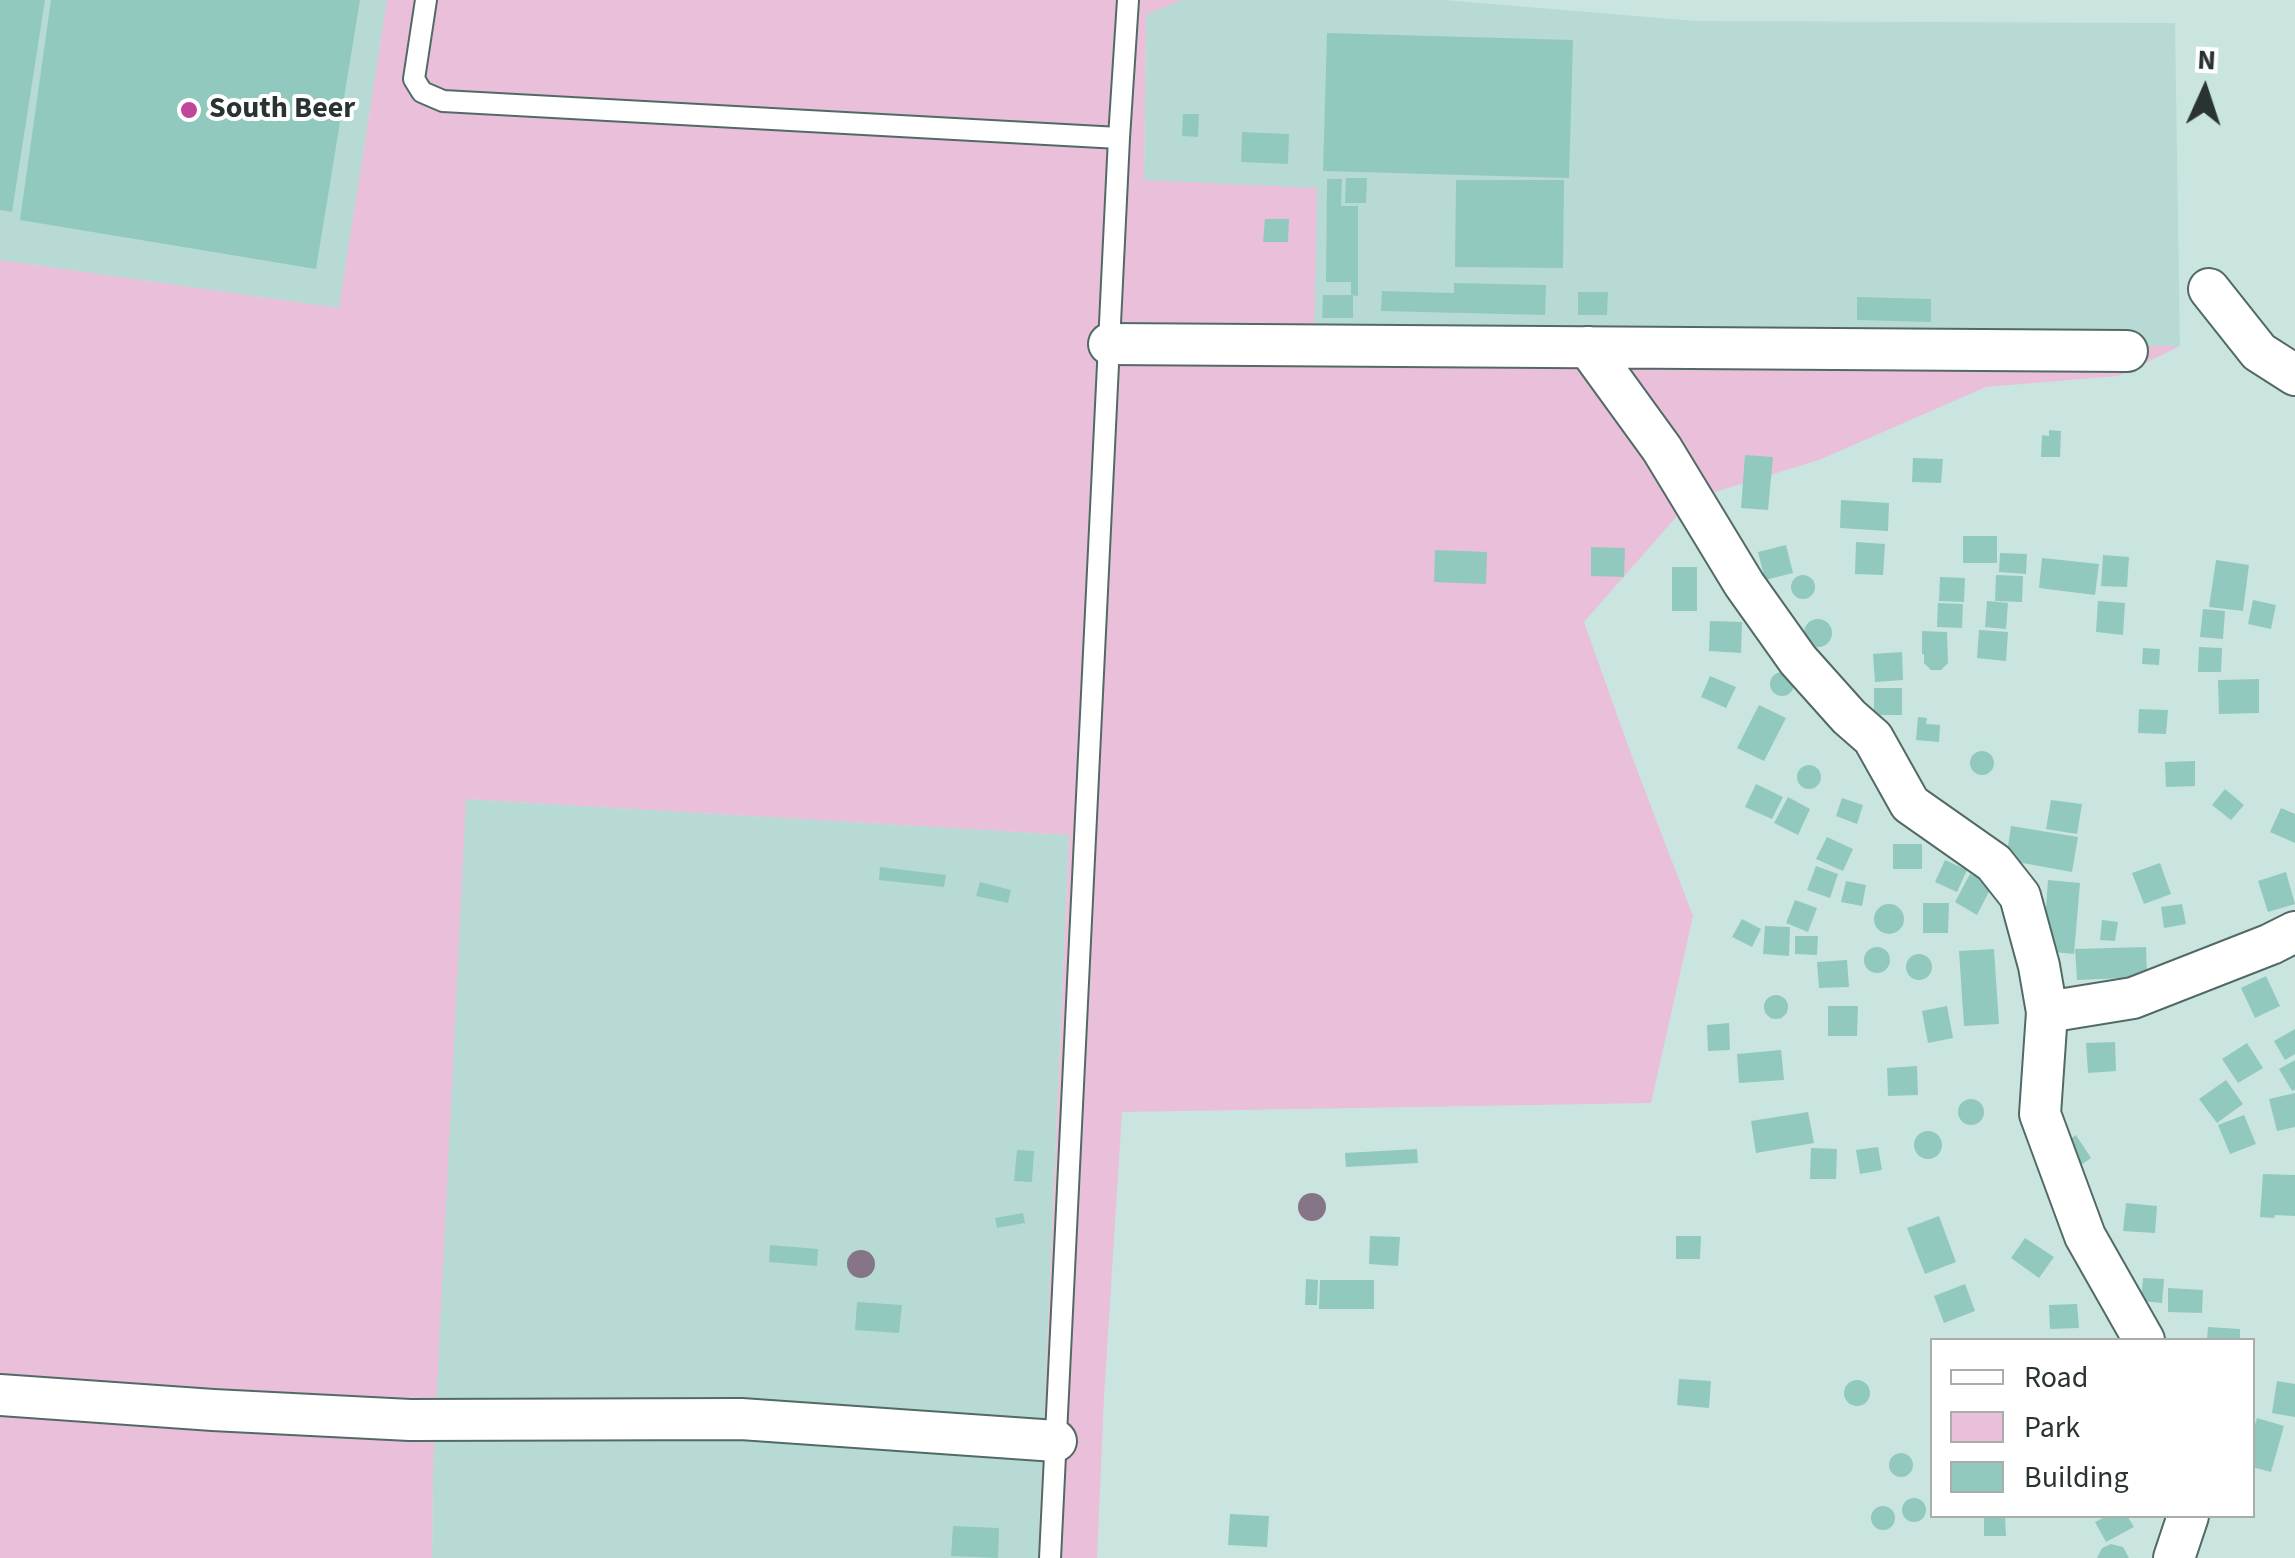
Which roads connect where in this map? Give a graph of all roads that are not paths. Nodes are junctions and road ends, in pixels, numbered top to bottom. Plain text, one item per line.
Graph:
1 (426, 0) edge
2 (1128, 0) edge
3 (1118, 138) junction
4 (2209, 289) dead end
5 (1109, 344) junction
6 (1588, 347) junction
7 (2128, 351) dead end
8 (2295, 375) edge
9 (2295, 932) edge
10 (2048, 1012) junction
11 (2143, 1338) edge
12 (0, 1396) edge
13 (1056, 1441) junction
14 (2187, 1518) edge
15 (1050, 1558) edge
16 (2174, 1558) edge

1 - 3 lane
2 - 3 lane
3 - 5 lane
4 - 8 street
5 - 6 street
5 - 13 lane
6 - 7 street
6 - 10 street
9 - 10 street
10 - 11 street
12 - 13 street
13 - 15 lane
14 - 16 street

